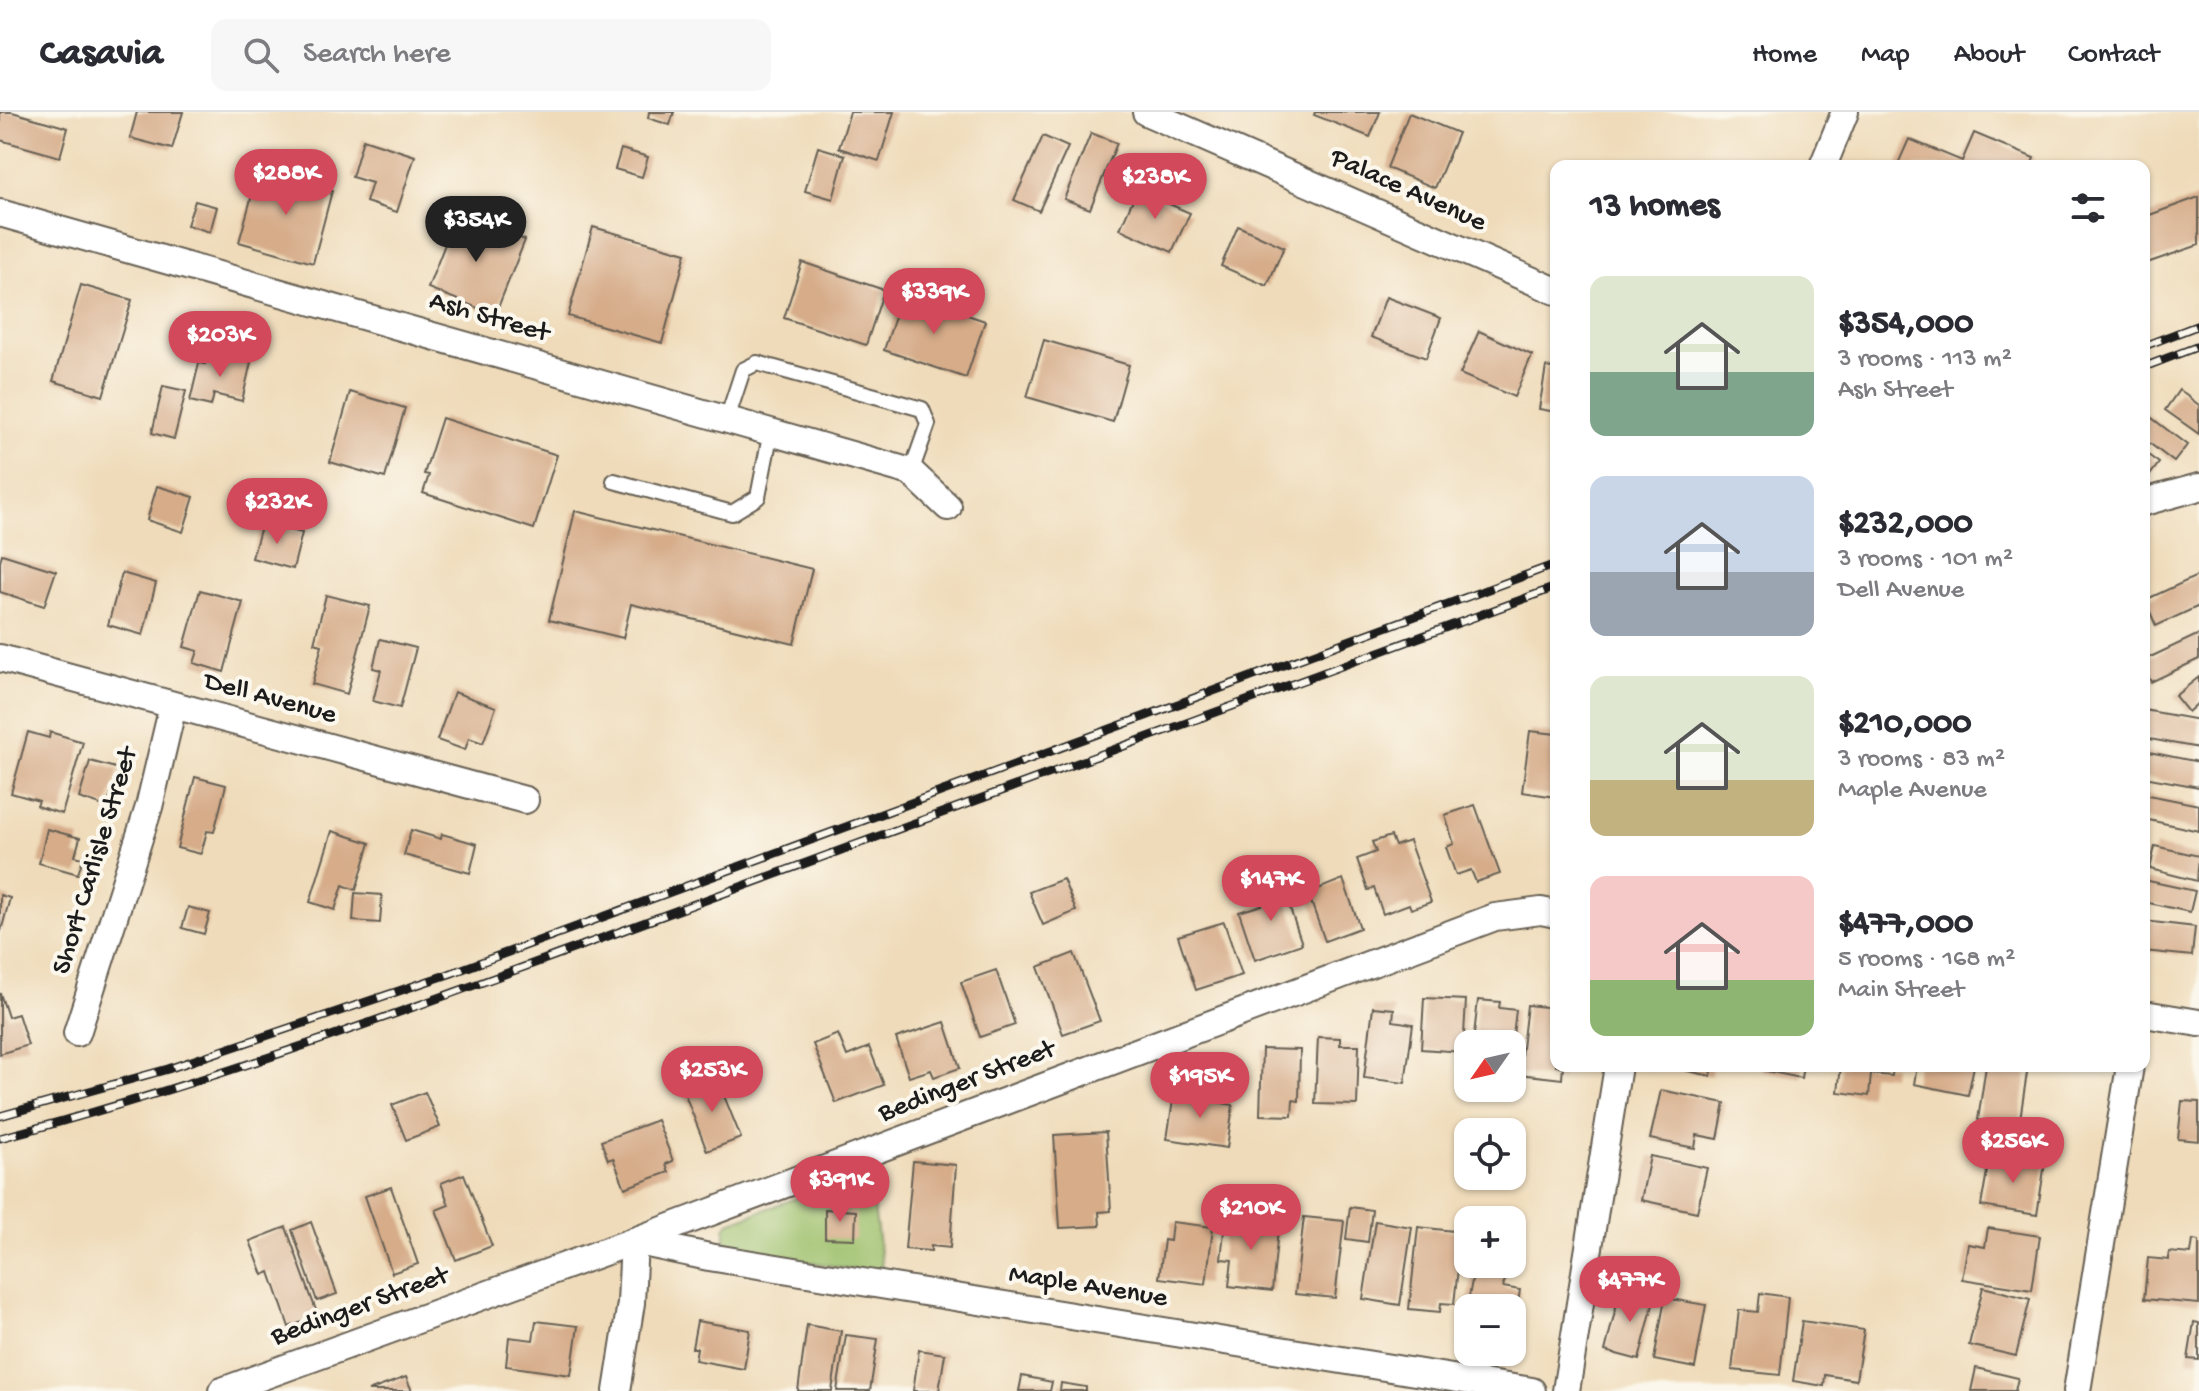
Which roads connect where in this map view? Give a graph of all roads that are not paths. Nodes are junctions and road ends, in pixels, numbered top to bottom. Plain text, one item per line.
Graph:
1 (1146, 112) edge
2 (1845, 112) edge
3 (1825, 160) edge
4 (0, 213) edge
5 (1550, 288) edge
6 (727, 419) junction
7 (771, 431) junction
8 (911, 472) junction
9 (614, 481) dead end
10 (2199, 487) edge
11 (2150, 500) edge
12 (948, 507) dead end
13 (0, 658) edge
14 (173, 706) junction
15 (525, 800) dead end
16 (1550, 913) edge
17 (2150, 1015) edge
18 (2199, 1023) edge
19 (77, 1033) dead end
20 (1617, 1072) edge
21 (2129, 1072) edge
22 (634, 1241) junction
23 (222, 1391) edge
24 (617, 1391) edge
25 (1532, 1391) edge
26 (1566, 1391) edge
27 (2077, 1391) edge

1 - 5 street, Palace Avenue
2 - 3 street
4 - 6 street, Ash Street
6 - 7 street, Ash Street
6 - 8 lane
7 - 8 street, Ash Street
7 - 9 lane
8 - 12 street, Ash Street
10 - 11 street
13 - 14 street, Dell Avenue
14 - 15 street, Dell Avenue
14 - 19 street, Short Carlisle Street
16 - 22 street, Bedinger Street
17 - 18 street
20 - 26 street
21 - 27 street
22 - 23 street, Bedinger Street
22 - 24 street
22 - 25 street, Maple Avenue

